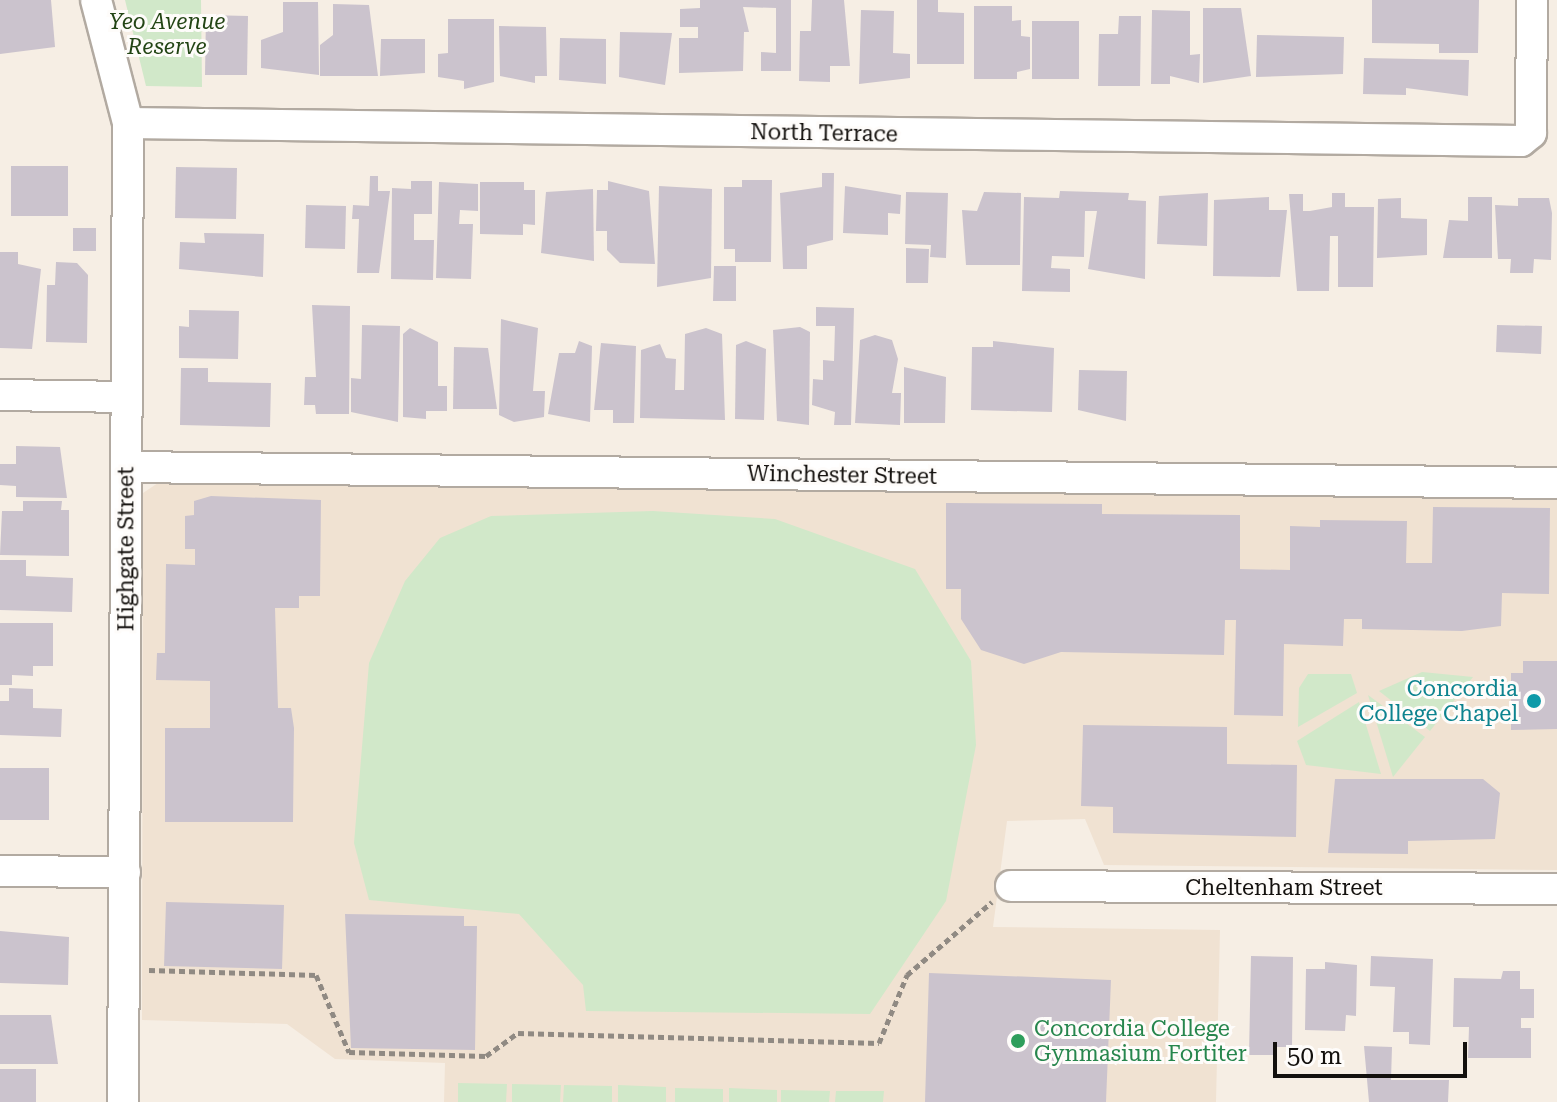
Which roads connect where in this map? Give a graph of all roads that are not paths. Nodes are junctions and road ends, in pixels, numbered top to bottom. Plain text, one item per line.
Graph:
1 (96, 0) edge
2 (1532, 0) edge
3 (1544, 83) edge
4 (128, 123) junction
5 (0, 395) edge
6 (127, 397) junction
7 (126, 467) junction
8 (1557, 483) edge
9 (0, 871) edge
10 (125, 872) junction
11 (1011, 886) road end
12 (1557, 889) edge
13 (123, 1102) edge

1 - 4 street, Highgate Street
2 - 3 street
3 - 4 street, North Terrace
4 - 6 street, Highgate Street
5 - 6 street
6 - 7 street, Highgate Street
7 - 8 street, Winchester Street
7 - 10 street, Highgate Street
9 - 10 street
10 - 13 street, Highgate Street
11 - 12 street, Cheltenham Street

